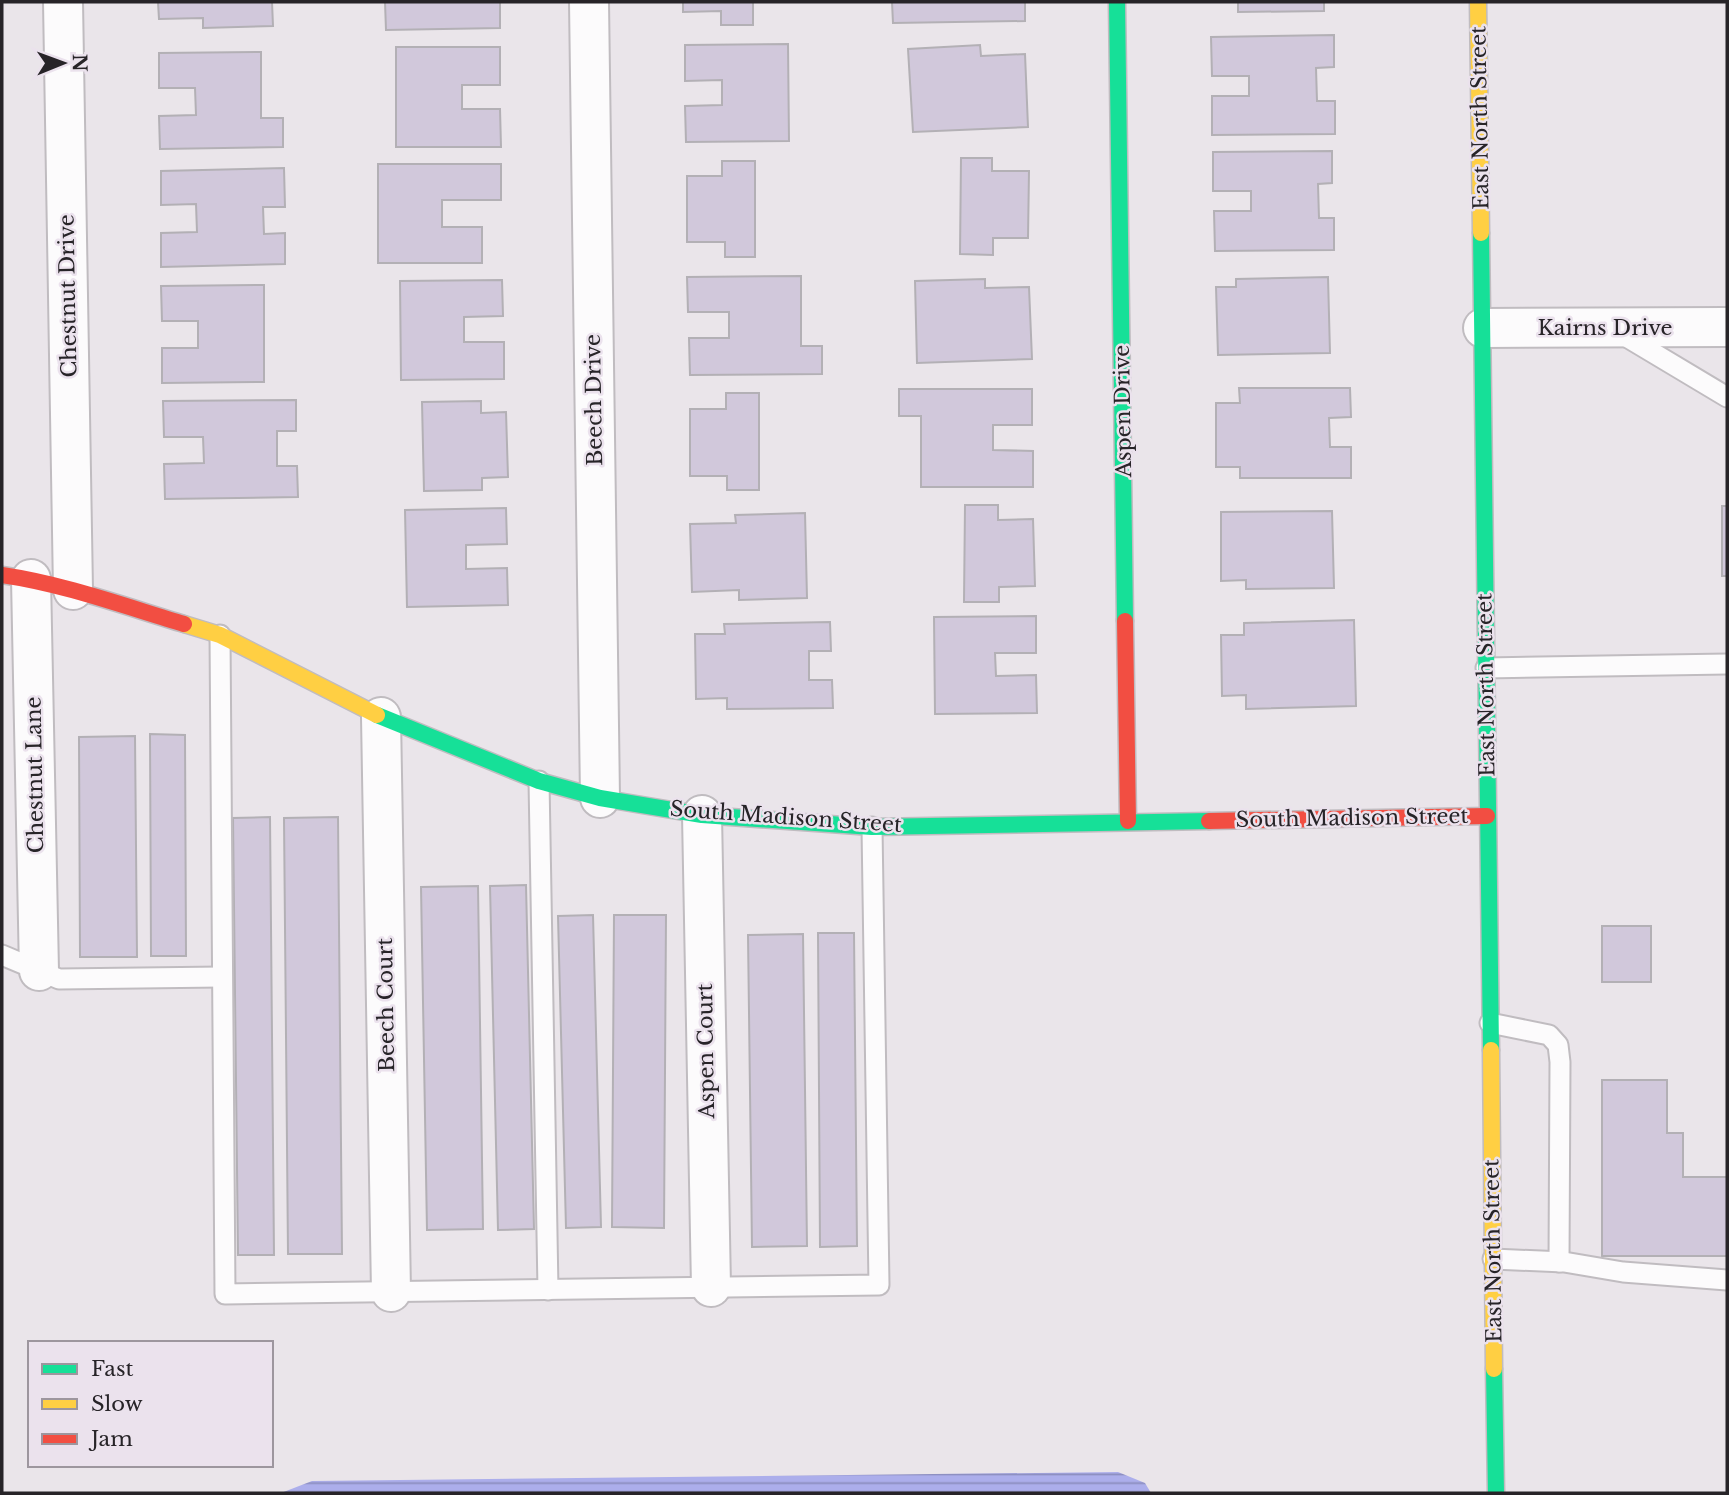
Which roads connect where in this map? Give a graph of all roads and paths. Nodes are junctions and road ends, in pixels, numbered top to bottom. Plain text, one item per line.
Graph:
1 (63, 2) edge
2 (589, 2) edge
3 (1117, 2) edge
4 (1478, 2) edge
5 (1727, 327) edge
6 (1483, 328) junction
7 (1610, 328) junction
8 (1727, 397) edge
9 (16, 577) edge
10 (73, 590) junction
11 (220, 635) junction
12 (1727, 664) edge
13 (1486, 668) junction
14 (381, 717) junction
15 (539, 781) junction
16 (600, 798) junction
17 (702, 815) junction
18 (1487, 816) junction
19 (1128, 821) junction
20 (872, 827) junction
21 (2, 955) edge
22 (39, 971) junction
23 (221, 977) junction
24 (1490, 1023) junction
25 (1493, 1259) junction
26 (1559, 1262) junction
27 (1727, 1280) edge
28 (710, 1287) junction
29 (548, 1290) junction
30 (391, 1292) junction
31 (1496, 1493) edge

1 - 10 street, Chestnut Drive
2 - 16 street, Beech Drive
3 - 19 street, Aspen Drive
4 - 6 street, East North Street
5 - 7 street, Kairns Drive
6 - 7 street, Kairns Drive
6 - 13 street, East North Street
7 - 8 lane
9 - 10 street, South Madison Street
9 - 22 street, Chestnut Lane
10 - 11 street, South Madison Street
11 - 14 street, South Madison Street
11 - 23 lane
12 - 13 lane
13 - 18 street, East North Street
14 - 15 street, South Madison Street
14 - 30 street, Beech Court
15 - 16 street, South Madison Street
15 - 29 lane
16 - 17 street, South Madison Street
17 - 20 street, South Madison Street
17 - 28 street, Aspen Court
18 - 19 street, South Madison Street
18 - 24 street, East North Street
19 - 20 street, South Madison Street
20 - 28 lane
21 - 22 lane
22 - 23 lane
23 - 30 lane
24 - 25 street, East North Street
24 - 26 lane
25 - 26 lane
25 - 31 street, East North Street
26 - 27 lane
28 - 29 lane
29 - 30 lane

